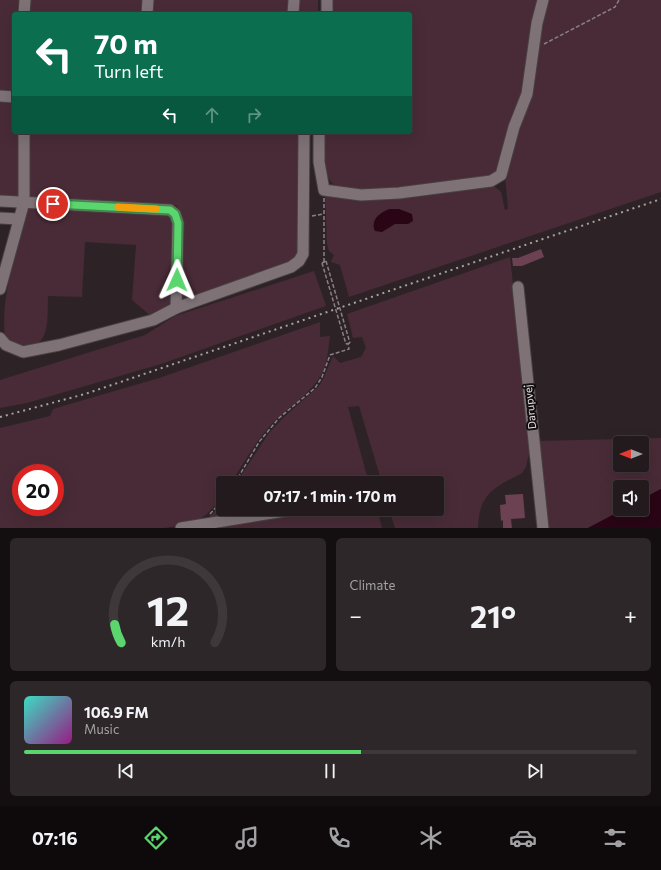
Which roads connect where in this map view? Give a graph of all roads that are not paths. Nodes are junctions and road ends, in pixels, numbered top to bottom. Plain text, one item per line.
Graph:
1 (25, 0) edge
2 (148, 0) edge
3 (294, 0) edge
4 (327, 0) edge
5 (543, 0) edge
6 (24, 12) edge
7 (147, 12) edge
8 (293, 12) edge
9 (327, 12) edge
10 (0, 96) edge
11 (12, 97) edge
12 (24, 134) edge
13 (304, 134) edge
14 (319, 134) edge
15 (0, 201) edge
16 (24, 202) junction
17 (0, 218) edge
18 (19, 219) junction
19 (518, 286) dead end
20 (0, 289) edge
21 (176, 308) junction
22 (0, 338) edge
23 (254, 516) edge
24 (181, 528) edge
25 (543, 528) edge

1 - 6 lane
2 - 7 lane
3 - 8 lane
4 - 9 lane
5 - 14 lane
10 - 11 lane
12 - 16 lane
13 - 21 lane
15 - 16 lane
16 - 18 lane
16 - 21 lane
17 - 18 lane
18 - 20 lane
19 - 25 lane, Darupvej
21 - 22 lane
23 - 24 lane

